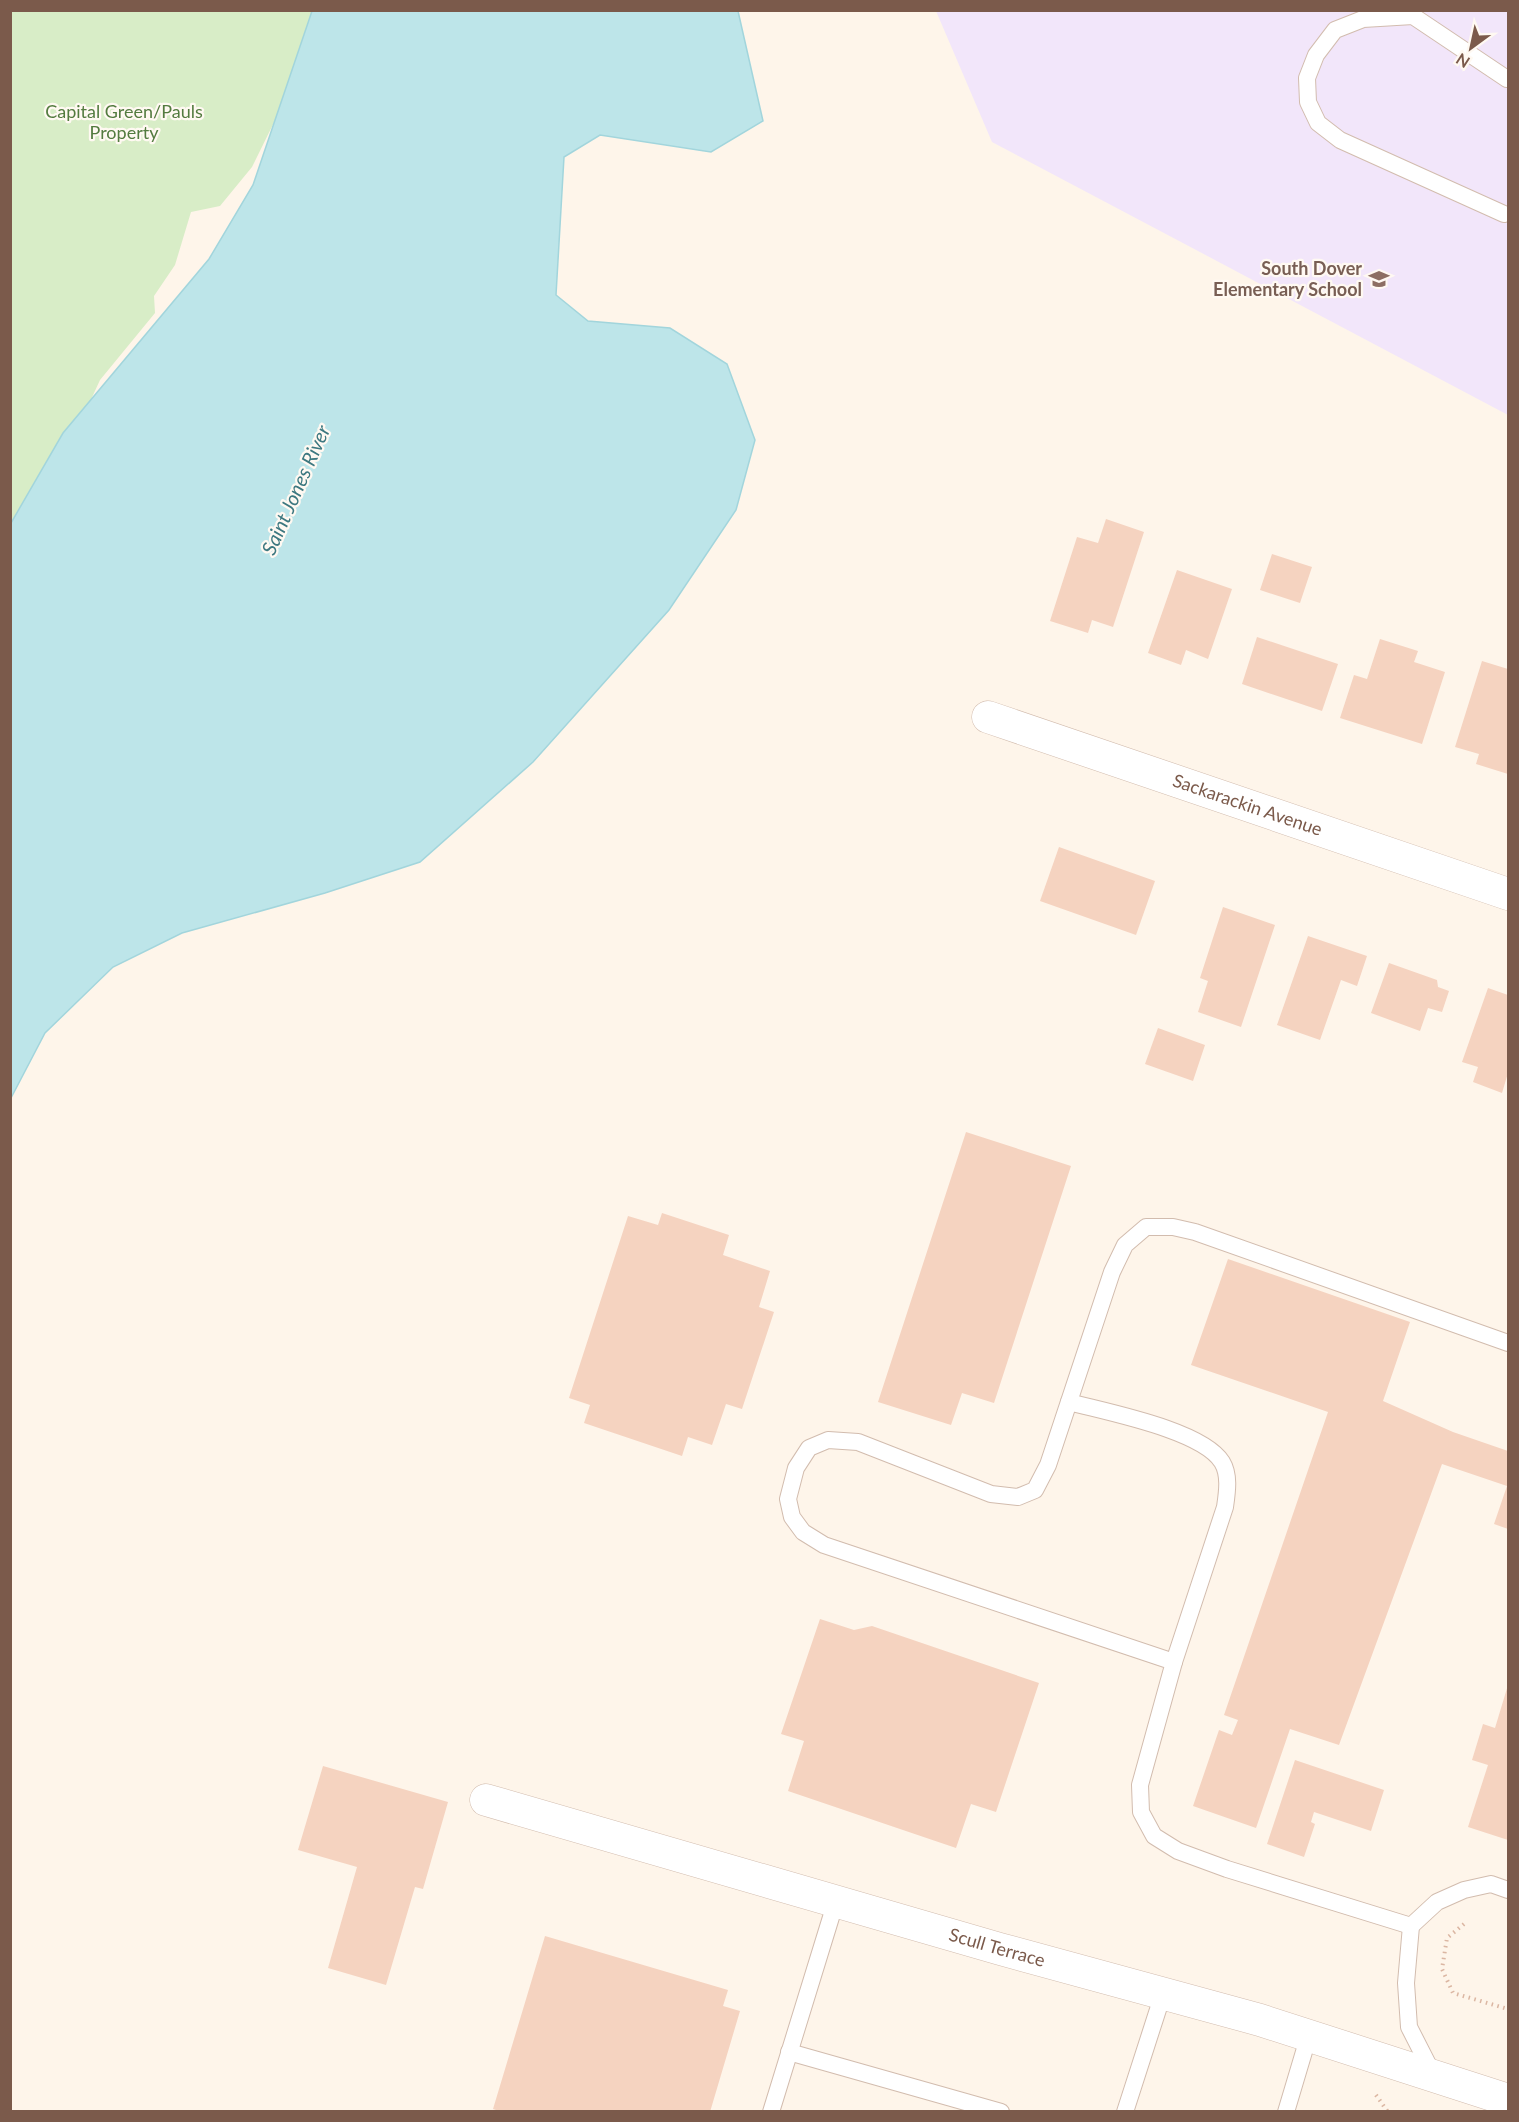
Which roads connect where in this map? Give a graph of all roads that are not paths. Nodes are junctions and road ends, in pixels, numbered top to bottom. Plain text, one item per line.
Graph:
1 (1409, 13) edge
2 (1507, 79) dead end
3 (1504, 214) dead end
4 (988, 717) dead end
5 (1509, 894) edge
6 (1509, 1343) edge
7 (1069, 1402) junction
8 (1174, 1662) junction
9 (486, 1800) dead end
10 (1509, 1890) edge
11 (836, 1901) junction
12 (1411, 1926) junction
13 (1163, 1994) junction
14 (1309, 2035) junction
15 (789, 2052) junction
16 (1433, 2075) junction
17 (1509, 2100) edge
18 (771, 2112) edge
19 (1001, 2112) edge
20 (1125, 2112) edge
21 (1286, 2112) edge

1 - 2 lane
1 - 3 lane
4 - 5 street, Sackarackin Avenue
6 - 7 lane
7 - 8 lane
7 - 8 lane
8 - 12 lane
9 - 11 street, Scull Terrace
10 - 12 lane
11 - 13 street, Scull Terrace
11 - 15 lane
12 - 16 lane
13 - 14 street, Scull Terrace
13 - 20 lane
14 - 16 street, Scull Terrace
14 - 21 lane
15 - 18 lane
15 - 19 lane
16 - 17 street, Scull Terrace

